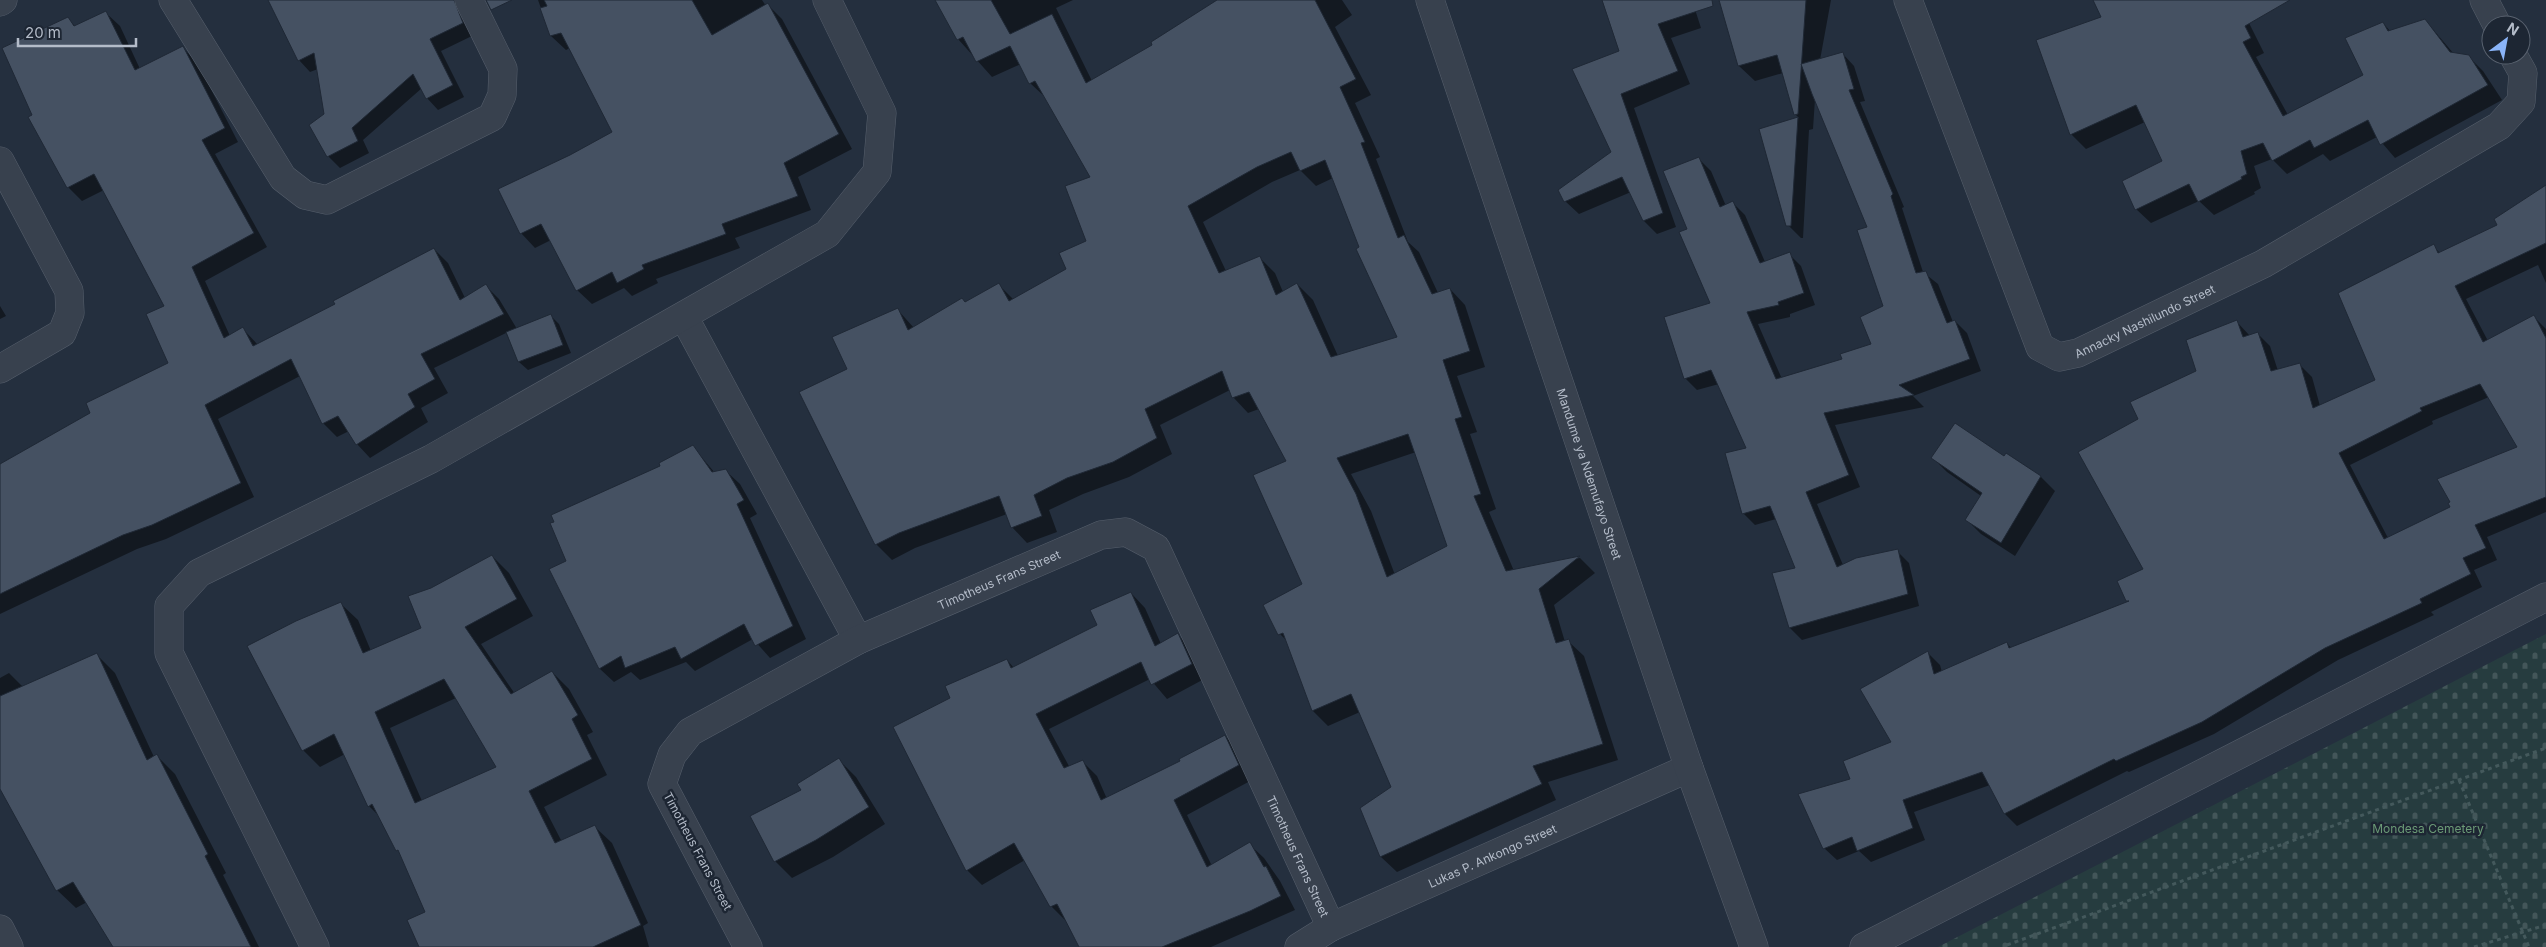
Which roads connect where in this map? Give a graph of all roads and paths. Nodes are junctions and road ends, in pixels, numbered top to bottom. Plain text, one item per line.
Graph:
1 (3, 0) edge
2 (173, 0) edge
3 (469, 0) edge
4 (827, 0) edge
5 (1430, 0) edge
6 (1908, 0) edge
7 (2484, 0) edge
8 (0, 2) edge
9 (2492, 15) edge
10 (2519, 65) edge
11 (0, 161) edge
12 (684, 317) junction
13 (0, 369) edge
14 (2546, 597) edge
15 (858, 640) junction
16 (2546, 748) edge
17 (1688, 768) junction
18 (2459, 780) junction
19 (2546, 925) edge
20 (1330, 927) junction
21 (0, 929) edge
22 (2522, 932) junction
23 (2007, 945) dead end
24 (8, 947) edge
25 (315, 947) edge
26 (748, 947) edge
27 (1298, 947) edge
28 (1754, 947) edge
29 (1864, 947) edge
30 (2474, 947) edge
31 (2529, 947) edge

1 - 8 street
2 - 3 street
4 - 12 street
5 - 17 street, Mandume ya Ndemufayo Street
6 - 10 street, Annacky Nashilundo Street
7 - 9 street
11 - 13 street
12 - 15 street
12 - 25 street
14 - 29 street
15 - 20 street, Timotheus Frans Street
15 - 26 street, Timotheus Frans Street
16 - 18 path
17 - 20 street, Lukas P. Ankongo Street
17 - 28 street, Mandume ya Ndemufayo Street
18 - 22 path
18 - 23 path
19 - 22 path
20 - 27 street, Lukas P. Ankongo Street
21 - 24 street
22 - 30 path
22 - 31 path

